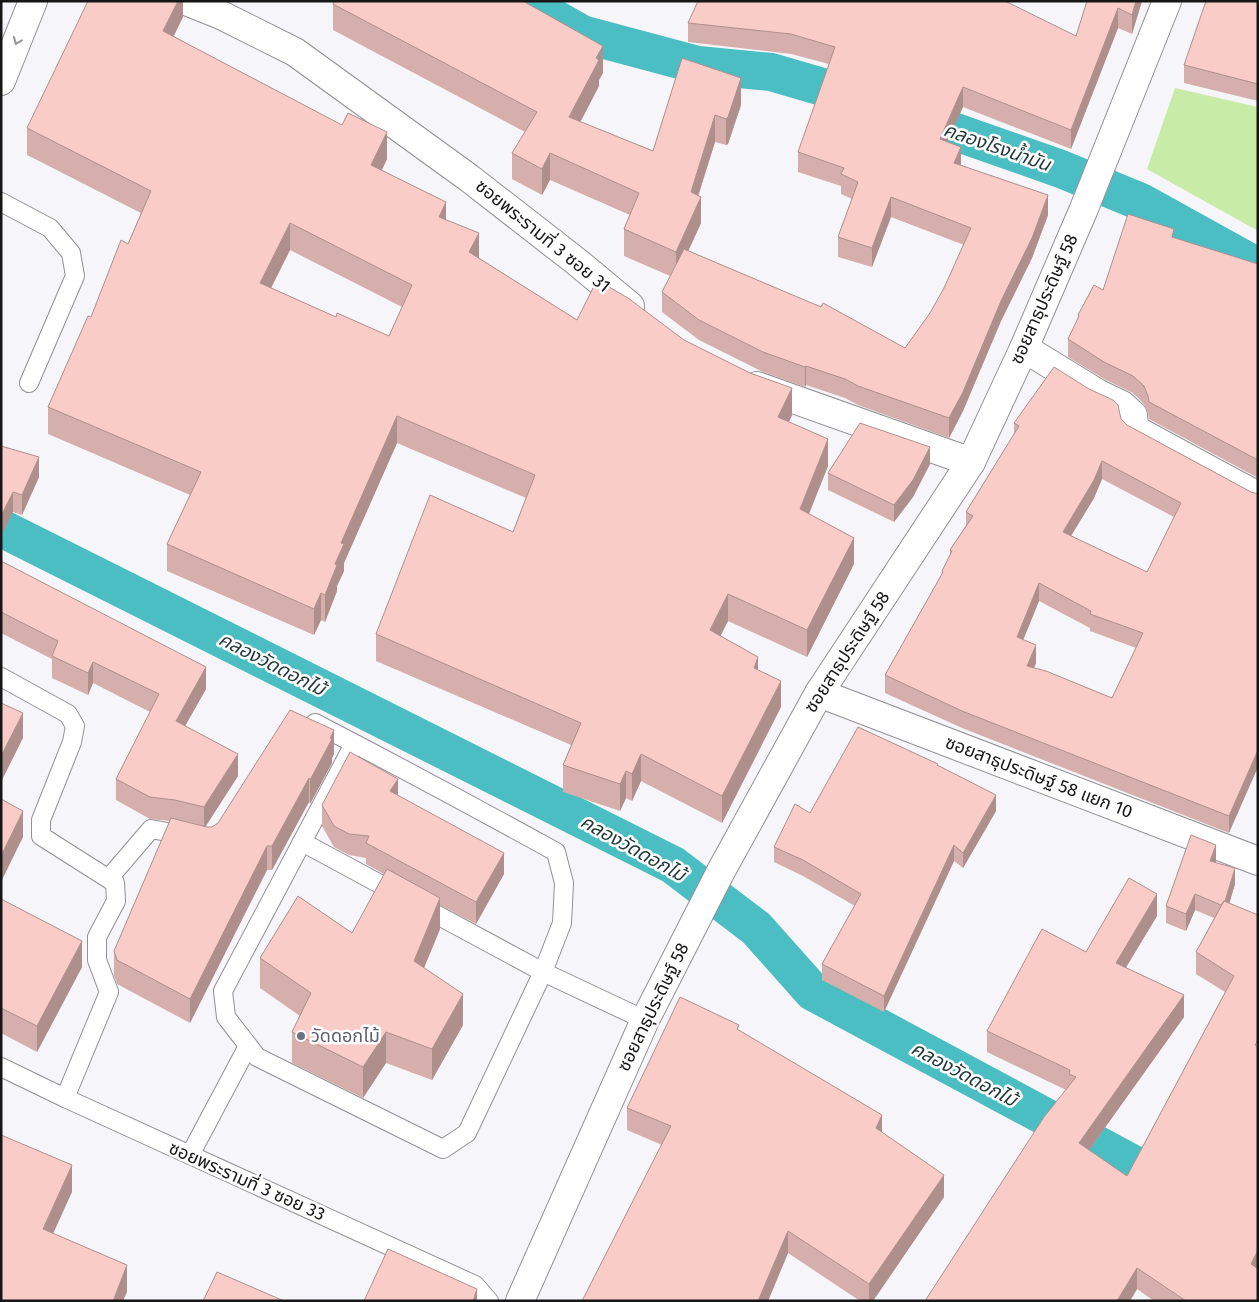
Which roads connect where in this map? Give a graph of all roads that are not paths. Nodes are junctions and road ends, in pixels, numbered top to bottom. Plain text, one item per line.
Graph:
1 (33, 1) edge
2 (186, 1) edge
3 (1167, 1) edge
4 (1, 81) edge
5 (1, 202) edge
6 (648, 321) edge
7 (1024, 348) junction
8 (732, 374) edge
9 (29, 383) dead end
10 (971, 462) junction
11 (1258, 496) edge
12 (1, 677) edge
13 (819, 693) junction
14 (302, 721) edge
15 (354, 744) junction
16 (201, 839) edge
17 (302, 842) junction
18 (1258, 861) edge
19 (109, 878) junction
20 (543, 972) junction
21 (645, 1020) junction
22 (248, 1046) junction
23 (1, 1067) edge
24 (65, 1098) junction
25 (190, 1155) junction
26 (489, 1301) edge
27 (520, 1301) edge

1 -> 4 street
2 - 6 street, ซอยพระรามที่ 3 ซอย 31
3 - 7 street, ซอยสาธุประดิษฐ์ 58
5 - 9 lane
7 - 10 street, ซอยสาธุประดิษฐ์ 58
7 - 11 street
8 - 10 street
10 - 13 street, ซอยสาธุประดิษฐ์ 58
12 - 19 lane
13 - 18 street, ซอยสาธุประดิษฐ์ 58 แยก 10
13 - 21 street, ซอยสาธุประดิษฐ์ 58
14 - 15 lane
15 - 17 lane
15 - 20 lane
16 - 19 lane
17 - 20 lane
17 - 22 lane
19 - 24 lane
20 - 21 lane
20 - 22 lane
21 - 27 street, ซอยสาธุประดิษฐ์ 58
22 - 25 lane
23 - 24 lane, ซอยพระรามที่ 3 ซอย 33
24 - 25 lane, ซอยพระรามที่ 3 ซอย 33
25 - 26 lane, ซอยพระรามที่ 3 ซอย 33

